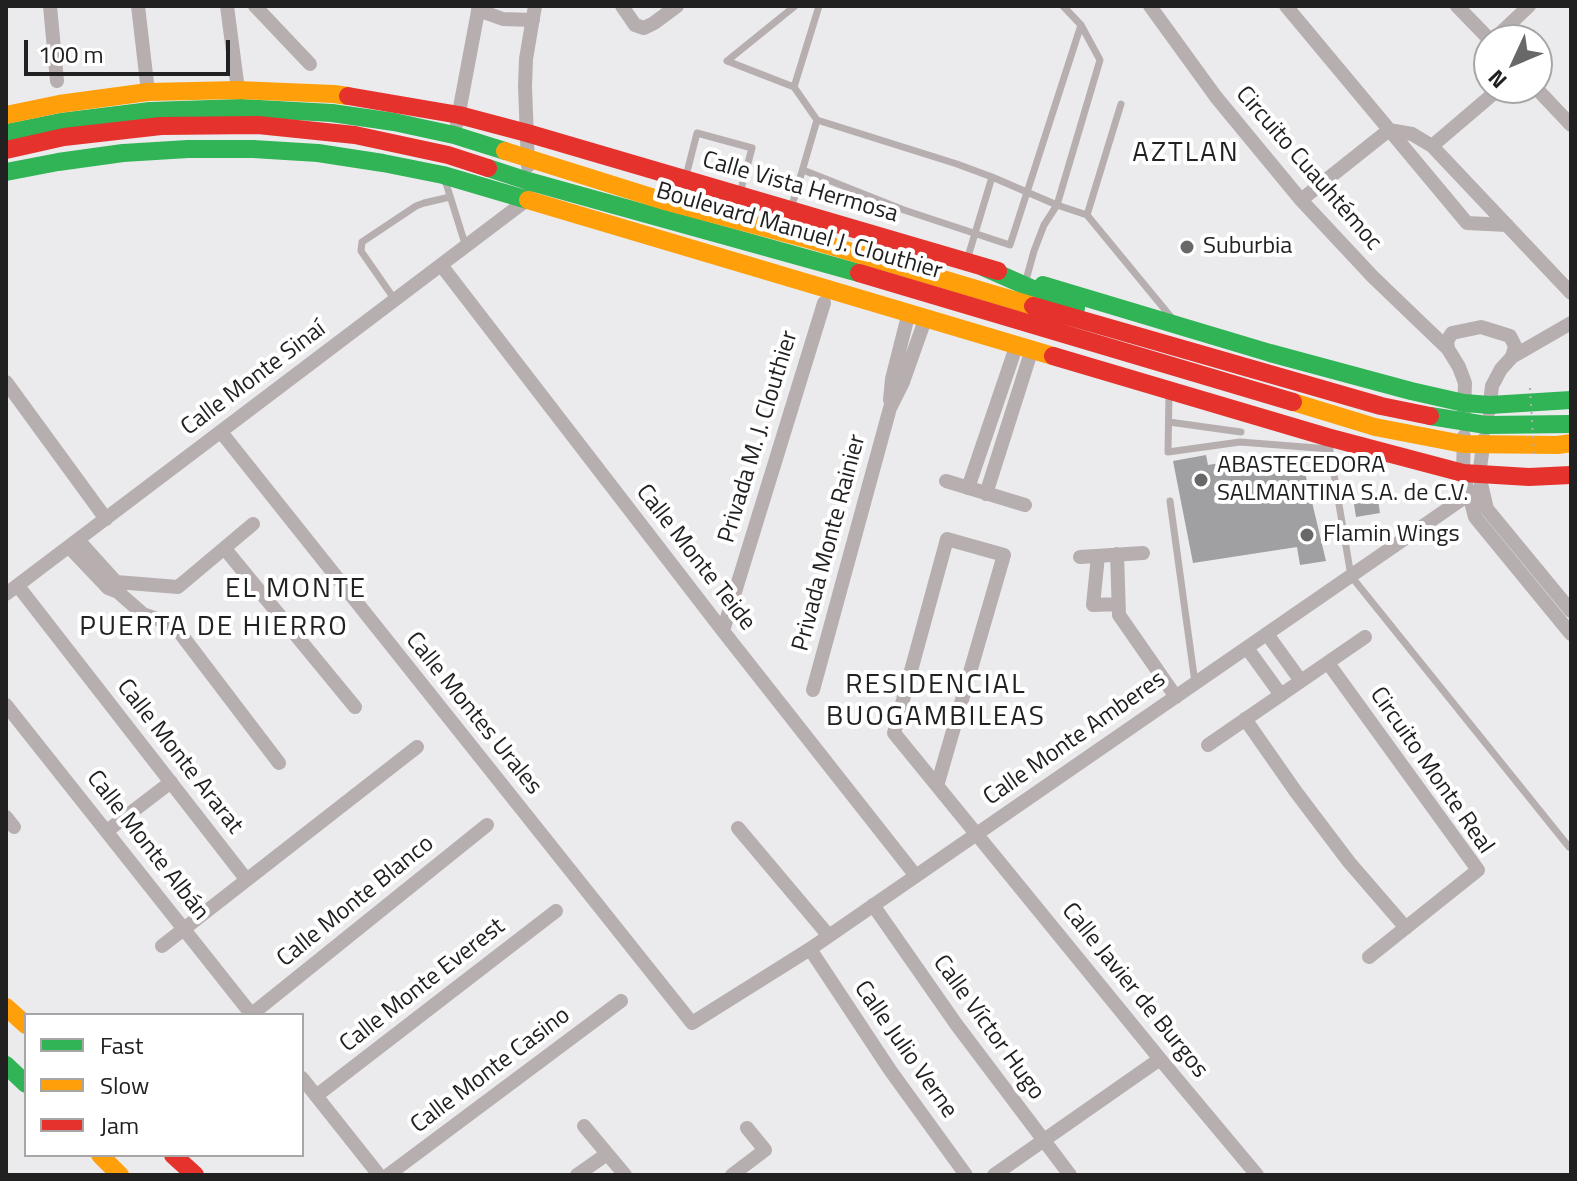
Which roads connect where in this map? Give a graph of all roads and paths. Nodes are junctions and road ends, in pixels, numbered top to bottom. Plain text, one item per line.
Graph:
1 (50, 6) edge
2 (138, 6) edge
3 (227, 6) edge
4 (255, 6) edge
5 (622, 6) edge
6 (677, 6) edge
7 (795, 6) edge
8 (819, 6) edge
9 (1063, 6) edge
10 (1150, 6) edge
11 (1286, 6) edge
12 (1457, 6) edge
13 (1529, 6) edge
14 (479, 8) edge
15 (534, 13) edge
16 (1476, 24) edge
17 (1509, 24) edge
18 (1081, 25) junction
19 (310, 64) dead end
20 (57, 81) dead end
21 (794, 87) junction
22 (238, 90) junction
23 (148, 92) junction
24 (1121, 104) dead end
25 (1481, 104) edge
26 (1551, 104) edge
27 (459, 115) junction
28 (6, 117) edge
29 (817, 120) junction
30 (1571, 125) edge
31 (1389, 130) junction
32 (527, 133) junction
33 (454, 135) junction
34 (12, 140) edge
35 (1432, 146) junction
36 (448, 155) junction
37 (527, 157) junction
38 (803, 170) junction
39 (11, 171) edge
40 (443, 175) junction
41 (992, 177) junction
42 (685, 179) junction
43 (528, 190) junction
44 (1027, 193) junction
45 (739, 195) junction
46 (450, 197) junction
47 (1301, 200) junction
48 (1057, 205) junction
49 (791, 210) junction
50 (1087, 215) junction
51 (1507, 225) junction
52 (975, 234) junction
53 (466, 247) junction
54 (974, 264) junction
55 (441, 265) junction
56 (1026, 280) junction
57 (1571, 293) edge
58 (395, 300) junction
59 (824, 303) dead end
60 (917, 314) junction
61 (1571, 323) edge
62 (1178, 325) junction
63 (1119, 331) junction
64 (1025, 346) junction
65 (1448, 349) junction
66 (1512, 357) junction
67 (6, 382) edge
68 (1530, 388) dead end
69 (1169, 390) junction
70 (1571, 400) edge
71 (1464, 403) junction
72 (1490, 405) junction
73 (1241, 411) junction
74 (1169, 422) junction
75 (1464, 422) junction
76 (1571, 424) edge
77 (1486, 425) junction
78 (221, 432) junction
79 (1241, 432) junction
80 (1240, 442) junction
81 (1328, 443) junction
82 (1571, 443) edge
83 (1463, 444) junction
84 (1483, 445) junction
85 (1534, 454) dead end
86 (1571, 475) edge
87 (946, 481) dead end
88 (1473, 483) junction
89 (968, 488) junction
90 (986, 494) junction
91 (1170, 501) dead end
92 (1025, 505) dead end
93 (106, 519) junction
94 (253, 524) dead end
95 (73, 544) junction
96 (225, 549) junction
97 (1143, 553) dead end
98 (1117, 554) junction
99 (1098, 556) junction
100 (1080, 557) dead end
101 (1351, 576) junction
102 (114, 587) junction
103 (12, 590) edge
104 (1118, 604) junction
105 (1571, 611) edge
106 (723, 631) junction
107 (1267, 634) junction
108 (1571, 634) edge
109 (1365, 637) dead end
110 (1247, 648) junction
111 (1328, 663) junction
112 (1301, 681) junction
113 (1195, 683) junction
114 (813, 690) dead end
115 (1281, 695) junction
116 (1176, 697) junction
117 (6, 705) edge
118 (355, 707) dead end
119 (1245, 719) junction
120 (1208, 745) dead end
121 (417, 747) dead end
122 (279, 763) dead end
123 (171, 782) junction
124 (937, 786) junction
125 (487, 825) dead end
126 (738, 828) dead end
127 (107, 831) junction
128 (977, 834) junction
129 (1569, 847) dead end
130 (916, 876) junction
131 (246, 879) junction
132 (873, 905) junction
133 (556, 911) dead end
134 (184, 928) junction
135 (1406, 928) junction
136 (829, 936) junction
137 (162, 946) dead end
138 (810, 949) junction
139 (1369, 957) dead end
140 (621, 1001) dead end
141 (6, 1007) edge
142 (251, 1013) edge
143 (253, 1013) edge
144 (24, 1023) edge
145 (692, 1023) joint
146 (1160, 1059) junction
147 (6, 1065) edge
148 (304, 1081) edge
149 (24, 1082) edge
150 (316, 1096) junction
151 (584, 1126) dead end
152 (747, 1128) dead end
153 (1043, 1141) junction
154 (607, 1154) junction
155 (102, 1157) edge
156 (175, 1157) edge
157 (120, 1175) edge
158 (195, 1175) edge
159 (379, 1175) edge
160 (388, 1175) edge
161 (577, 1175) edge
162 (625, 1175) edge
163 (732, 1175) edge
164 (966, 1175) edge
165 (994, 1175) edge
166 (1070, 1175) edge
167 (1257, 1175) edge

1 - 20 street
2 - 23 street
3 - 22 street
4 - 19 street
5 - 6 street
7 - 21 lane
8 - 21 lane
9 - 18 lane
10 - 47 street, Circuito Cuauhtémoc
11 - 31 street
12 - 16 street
13 - 17 street
14 - 15 street
14 - 27 street
15 - 32 street
18 - 44 lane
18 - 48 lane
21 - 29 lane
22 - 23 main road, Calle Vista Hermosa
22 - 27 main road, Calle Vista Hermosa
23 - 28 main road, Calle Vista Hermosa
24 - 50 lane
25 - 35 street
26 - 30 street
27 - 32 main road, Calle Vista Hermosa
27 - 33 street
28 - 34 main road
29 - 38 lane
29 - 41 lane
31 - 35 street
31 - 47 street
31 - 51 street
32 - 37 street
32 - 42 main road, Calle Vista Hermosa
33 - 34 main road, Boulevard Manuel J. Clouthier
33 - 36 street
33 - 37 main road, Boulevard Manuel J. Clouthier
34 - 36 main road, Boulevard Manuel J. Clouthier
34 - 39 main road
35 - 51 street
36 - 40 street
36 - 43 main road, Boulevard Manuel J. Clouthier
37 - 43 street
37 - 63 main road, Boulevard Manuel J. Clouthier
38 - 49 lane
38 - 52 lane
39 - 40 main road
40 - 43 main road
40 - 46 lane
41 - 44 lane
41 - 52 lane
42 - 45 main road, Calle Vista Hermosa
42 - 45 lane
43 - 53 street, Calle Monte Sinaí
43 - 60 main road
43 - 83 main road, Boulevard Manuel J. Clouthier
44 - 48 lane
44 - 52 lane
45 - 49 main road, Calle Vista Hermosa
46 - 53 lane
46 - 58 lane
47 - 65 street, Circuito Cuauhtémoc
48 - 50 lane
48 - 56 lane
49 - 54 main road, Calle Vista Hermosa
50 - 62 lane
51 - 57 street
52 - 54 lane
53 - 55 street, Calle Monte Sinaí
54 - 56 main road, Calle Vista Hermosa
54 - 63 main road
55 - 58 street, Calle Monte Sinaí
55 - 106 street, Calle Monte Teide
56 - 62 main road, Calle Vista Hermosa
58 - 78 street, Calle Monte Sinaí
59 - 106 street, Privada M. J. Clouthier
60 - 64 main road
60 - 114 street, Privada Monte Rainier
61 - 66 street
62 - 71 main road, Calle Vista Hermosa
63 - 75 main road, Boulevard Manuel J. Clouthier
64 - 69 main road
64 - 89 street
64 - 90 street
65 - 66 street
65 - 71 street, Circuito Cuauhtémoc
66 - 72 street
67 - 93 street
68 - 85 path, bridge
69 - 73 main road
69 - 74 lane
70 - 72 main road, Calle Vista Hermosa
71 - 72 main road, Calle Vista Hermosa
71 - 75 street, Circuito Cuauhtémoc
72 - 77 street
73 - 79 lane
73 - 81 main road
74 - 79 lane
74 - 80 lane
75 - 77 main road, Boulevard Manuel J. Clouthier
75 - 83 street, Circuito Cuauhtémoc
76 - 77 main road, Boulevard Manuel J. Clouthier
77 - 84 street
78 - 93 street, Calle Monte Sinaí
78 - 145 street, Calle Montes Urales
79 - 80 lane
80 - 81 lane
81 - 88 main road
81 - 101 lane
82 - 84 main road, Boulevard Manuel J. Clouthier
83 - 84 main road, Boulevard Manuel J. Clouthier
83 - 88 street, Circuito Cuauhtémoc
84 - 88 street
86 - 88 main road
87 - 89 street
88 - 101 street, Calle Monte Amberes
88 - 105 street
88 - 108 street
89 - 90 street
90 - 92 street
91 - 113 lane
93 - 95 street, Calle Monte Sinaí
94 - 96 street
95 - 102 street
95 - 103 street, Calle Monte Sinaí
96 - 102 street
96 - 118 street
97 - 98 street
98 - 99 street
98 - 104 street
99 - 100 street
99 - 104 street
101 - 107 street, Calle Monte Amberes
101 - 129 lane
102 - 122 street
103 - 123 street, Calle Monte Ararat
104 - 116 street
106 - 130 street, Calle Monte Teide
107 - 110 street, Calle Monte Amberes
107 - 112 street
109 - 111 street
110 - 113 street, Calle Monte Amberes
110 - 115 street
111 - 112 street
111 - 135 street, Circuito Monte Real
112 - 115 street
113 - 116 street, Calle Monte Amberes
115 - 119 street
116 - 128 street, Calle Monte Amberes
117 - 127 street, Calle Monte Albán
119 - 120 street
119 - 135 street
121 - 131 street
123 - 127 street
123 - 131 street, Calle Monte Ararat
124 - 124 street, Calle Javier de Burgos
124 - 128 street, Calle Javier de Burgos
125 - 143 street, Calle Monte Blanco
126 - 136 street
127 - 134 street, Calle Monte Albán
128 - 130 street, Calle Monte Amberes
128 - 146 street, Calle Javier de Burgos
130 - 132 street, Calle Monte Amberes
131 - 134 street
132 - 136 street, Calle Monte Amberes
132 - 153 street, Calle Víctor Hugo
133 - 150 street, Calle Monte Everest
134 - 137 street
134 - 142 street, Calle Monte Albán
135 - 139 street, Circuito Monte Real
136 - 138 street, Calle Monte Amberes
138 - 145 street, Calle Monte Amberes
138 - 164 street, Calle Julio Verne
140 - 160 street, Calle Monte Casino
141 - 144 main road
146 - 153 street
146 - 167 street, Calle Javier de Burgos
147 - 149 main road
148 - 150 street
150 - 159 street
151 - 154 street
152 - 163 street
153 - 165 street
153 - 166 street, Calle Víctor Hugo
154 - 161 street
154 - 162 street
155 - 157 main road
156 - 158 main road

